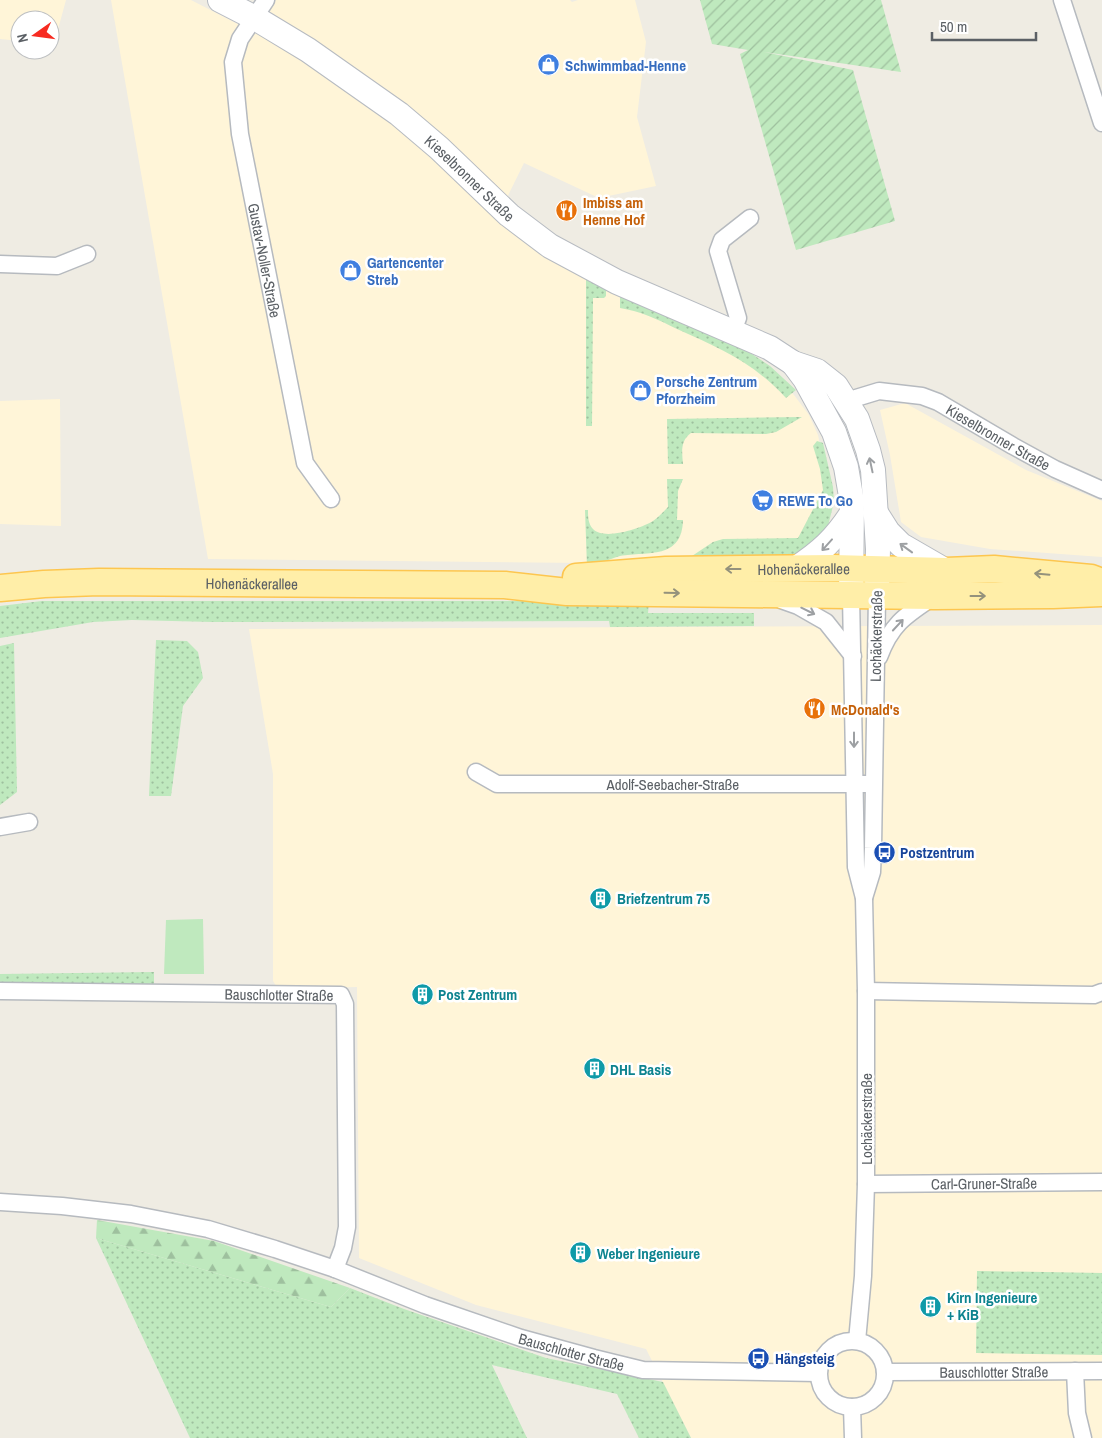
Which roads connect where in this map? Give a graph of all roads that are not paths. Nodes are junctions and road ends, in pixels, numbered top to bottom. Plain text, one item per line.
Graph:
1 (220, 0) edge
2 (1062, 0) edge
3 (261, 9) edge
4 (1102, 123) edge
5 (750, 218) dead end
6 (87, 254) dead end
7 (0, 264) edge
8 (733, 331) junction
9 (793, 363) junction
10 (850, 407) junction
11 (826, 418) junction
12 (1102, 490) edge
13 (331, 500) dead end
14 (852, 513) junction
15 (876, 513) junction
16 (795, 569) junction
17 (852, 569) junction
18 (878, 569) junction
19 (946, 570) junction
20 (1102, 582) edge
21 (505, 585) junction
22 (0, 588) edge
23 (1102, 593) edge
24 (762, 594) junction
25 (864, 595) junction
26 (935, 596) junction
27 (853, 656) junction
28 (876, 666) junction
29 (476, 772) dead end
30 (854, 784) junction
31 (873, 784) junction
32 (29, 822) dead end
33 (0, 827) edge
34 (864, 898) junction
35 (0, 991) edge
36 (866, 991) junction
37 (1102, 992) edge
38 (1102, 1182) edge
39 (866, 1184) junction
40 (0, 1202) edge
41 (335, 1269) junction
42 (857, 1340) junction
43 (1075, 1371) junction
44 (1102, 1371) edge
45 (885, 1372) junction
46 (818, 1373) junction
47 (852, 1407) junction
48 (853, 1438) edge
49 (1083, 1438) edge

1 - 3 street, Kieselbronner Straße
2 - 4 street
3 - 8 street, Kieselbronner Straße
3 - 13 street, Gustav-Noller-Straße
5 - 8 street
6 - 7 street
8 - 9 street, Kieselbronner Straße
9 - 10 street, Kieselbronner Straße
9 - 11 street, Kieselbronner Straße
10 - 11 street, Kieselbronner Straße
10 - 12 street, Kieselbronner Straße
15 -> 10 street, Lochäckerstraße
11 - 14 street, Lochäckerstraße
14 -> 16 street
14 - 17 street, Lochäckerstraße
15 - 18 street, Lochäckerstraße
19 -> 15 street
16 - 17 main road, Hohenäckerallee
16 -> 21 main road, Hohenäckerallee
17 - 18 main road, Hohenäckerallee
17 - 25 street, Lochäckerstraße
18 - 19 main road, Hohenäckerallee
18 - 25 street, Lochäckerstraße
20 -> 19 main road, Hohenäckerallee
21 - 22 main road, Hohenäckerallee
21 -> 24 main road, Hohenäckerallee
26 -> 23 main road, Hohenäckerallee
24 - 25 main road, Hohenäckerallee
24 -> 27 street
25 - 26 main road, Hohenäckerallee
25 - 27 street, Lochäckerstraße
25 - 28 street, Lochäckerstraße
28 -> 26 street
27 -> 30 street, Lochäckerstraße
28 - 31 street, Lochäckerstraße
29 - 30 street, Adolf-Seebacher-Straße
30 - 31 street, Adolf-Seebacher-Straße
30 - 34 street, Lochäckerstraße
31 - 34 street, Lochäckerstraße
32 - 33 street
34 - 36 street, Lochäckerstraße
35 - 41 street, Bauschlotter Straße
36 - 37 street
36 - 39 street, Lochäckerstraße
38 - 39 street, Carl-Gruner-Straße
39 - 42 street, Lochäckerstraße
40 - 41 street, Bauschlotter Straße
41 - 46 street, Bauschlotter Straße
42 - 45 street
42 - 46 street
43 - 44 street, Bauschlotter Straße
43 - 45 street, Bauschlotter Straße
43 - 49 street
45 - 47 street
46 - 47 street
47 - 48 street

